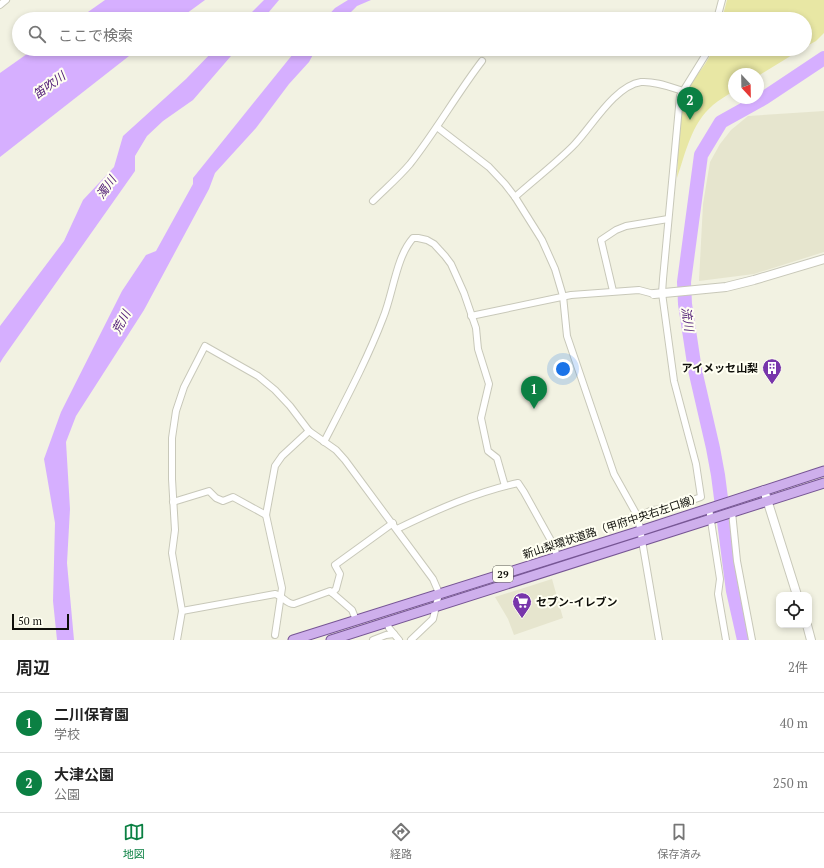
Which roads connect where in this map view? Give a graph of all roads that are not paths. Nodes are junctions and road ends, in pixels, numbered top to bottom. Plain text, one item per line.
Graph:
1 (6, 0) edge
2 (722, 0) edge
3 (0, 5) edge
4 (719, 12) edge
5 (705, 56) edge
6 (482, 61) dead end
7 (683, 91) junction
8 (438, 127) junction
9 (515, 197) junction
10 (373, 201) dead end
11 (668, 219) junction
12 (824, 259) edge
13 (613, 291) junction
14 (654, 294) joint
15 (662, 294) junction
16 (562, 296) junction
17 (471, 316) junction
18 (309, 431) junction
19 (324, 442) junction
20 (824, 471) edge
21 (824, 483) edge
22 (506, 486) junction
23 (764, 490) junction
24 (767, 500) junction
25 (173, 502) junction
26 (711, 508) junction
27 (730, 513) junction
28 (266, 515) junction
29 (638, 517) junction
30 (713, 518) junction
31 (393, 523) junction
32 (398, 529) junction
33 (640, 531) junction
34 (642, 540) junction
35 (557, 557) junction
36 (796, 592) edge
37 (332, 593) junction
38 (438, 593) junction
39 (282, 597) junction
40 (437, 606) junction
41 (182, 611) junction
42 (356, 620) junction
43 (386, 622) junction
44 (808, 628) edge
45 (394, 634) junction
46 (275, 635) dead end
47 (177, 640) edge
48 (293, 640) edge
49 (331, 640) edge
50 (373, 640) edge
51 (399, 640) edge
52 (411, 640) edge
53 (659, 640) edge
54 (726, 640) edge
55 (752, 640) edge
56 (811, 640) edge

1 - 3 street
2 - 4 street
5 - 7 street
6 - 8 street
7 - 9 street
7 - 11 street
8 - 9 street
8 - 10 street
9 - 16 street
11 - 13 street
11 - 15 street
12 - 15 street
13 - 14 street
13 - 16 street
14 - 15 street
15 - 29 street
16 - 17 street
16 - 29 street
17 - 19 street
17 - 22 street
18 - 19 street
18 - 25 street
18 - 28 street
19 - 31 street
20 - 23 main road, 新山梨環状道路（甲府中央右左口線） / 29
21 - 24 main road, 新山梨環状道路（甲府中央右左口線） / 29
22 - 32 street
22 - 35 street
23 - 24 street
23 - 26 main road, 新山梨環状道路（甲府中央右左口線） / 29
24 - 27 main road, 新山梨環状道路（甲府中央右左口線） / 29
24 - 36 street
25 - 28 street
25 - 41 street
26 - 30 street
26 - 33 main road, 新山梨環状道路（甲府中央右左口線） / 29
27 - 30 main road, 新山梨環状道路（甲府中央右左口線） / 29
27 - 55 street
28 - 39 street
29 - 33 street
30 - 34 main road, 新山梨環状道路（甲府中央右左口線） / 29
30 - 54 street
31 - 32 street
31 - 37 street
32 - 38 street
33 - 34 street
33 - 35 main road, 新山梨環状道路（甲府中央右左口線） / 29
34 - 40 main road, 新山梨環状道路（甲府中央右左口線） / 29
34 - 53 street
35 - 38 main road, 新山梨環状道路（甲府中央右左口線） / 29
37 - 39 street
37 - 42 street
38 - 40 street
38 - 42 main road, 新山梨環状道路（甲府中央右左口線） / 29
39 - 41 street
39 - 46 street
40 - 43 main road, 新山梨環状道路（甲府中央右左口線） / 29
40 - 52 street
41 - 47 street
42 - 48 main road, 新山梨環状道路（甲府中央右左口線） / 29
43 - 45 street
43 - 49 main road, 新山梨環状道路（甲府中央右左口線） / 29
44 - 56 street
45 - 50 street
45 - 51 street

